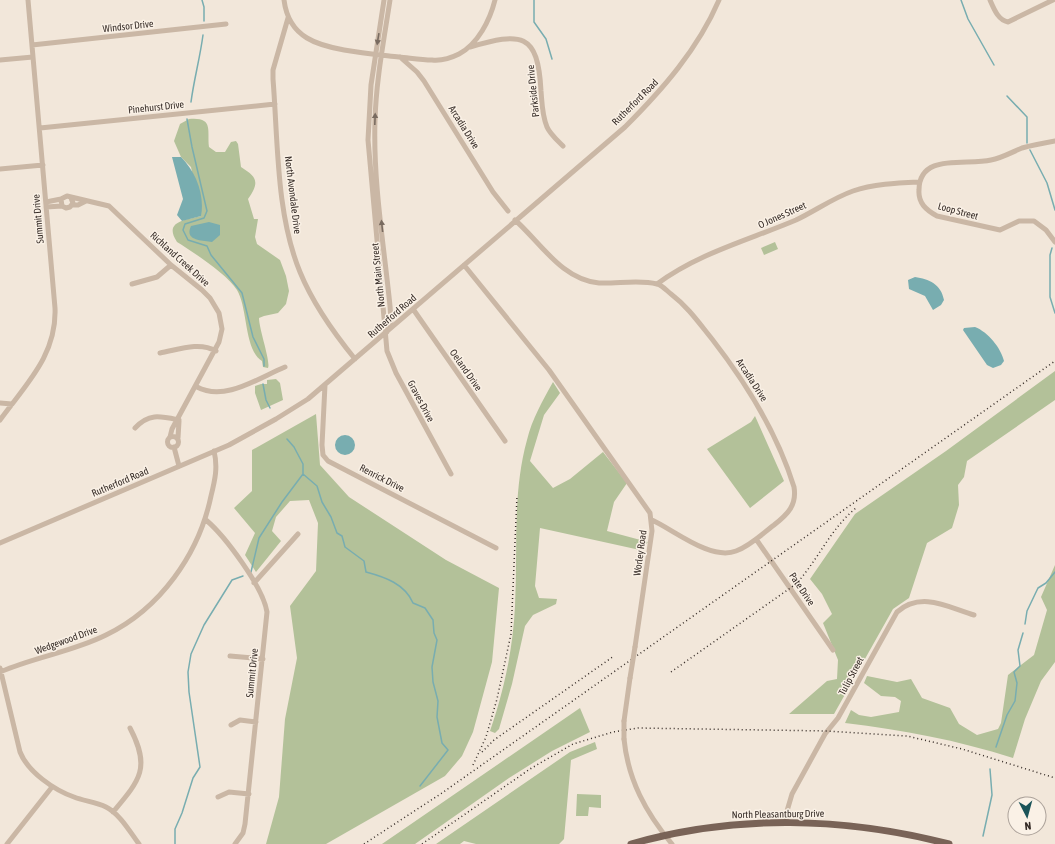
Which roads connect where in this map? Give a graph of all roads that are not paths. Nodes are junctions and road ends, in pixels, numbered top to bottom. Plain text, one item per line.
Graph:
1 (28, 0) edge
2 (284, 0) edge
3 (384, 0) edge
4 (390, 0) edge
5 (496, 0) edge
6 (719, 0) edge
7 (990, 0) edge
8 (1053, 0) edge
9 (288, 18) junction
10 (226, 24) dead end
11 (32, 45) junction
12 (470, 47) junction
13 (379, 54) junction
14 (33, 57) junction
15 (400, 57) junction
16 (0, 60) edge
17 (275, 104) junction
18 (40, 128) junction
19 (1055, 141) edge
20 (563, 146) dead end
21 (43, 165) junction
22 (0, 169) edge
23 (377, 179) junction
24 (371, 180) junction
25 (920, 182) junction
26 (71, 198) junction
27 (61, 199) junction
28 (86, 201) junction
29 (46, 204) junction
30 (72, 205) junction
31 (62, 206) junction
32 (508, 211) dead end
33 (515, 220) junction
34 (1055, 242) edge
35 (171, 265) junction
36 (464, 265) junction
37 (132, 284) dead end
38 (657, 284) junction
39 (413, 309) junction
40 (386, 333) junction
41 (216, 351) junction
42 (160, 353) dead end
43 (355, 359) junction
44 (285, 367) dead end
45 (325, 385) junction
46 (197, 386) junction
47 (0, 403) edge
48 (12, 404) junction
49 (0, 420) edge
50 (179, 420) junction
51 (135, 428) dead end
52 (170, 437) junction
53 (178, 438) junction
54 (505, 441) dead end
55 (174, 447) junction
56 (214, 451) junction
57 (179, 466) junction
58 (451, 474) dead end
59 (206, 520) junction
60 (652, 520) junction
61 (298, 534) dead end
62 (756, 539) junction
63 (0, 543) edge
64 (496, 548) dead end
65 (254, 583) junction
66 (974, 615) dead end
67 (832, 650) dead end
68 (230, 656) dead end
69 (263, 659) junction
70 (0, 671) edge
71 (256, 722) junction
72 (231, 725) dead end
73 (130, 728) dead end
74 (52, 787) junction
75 (248, 794) junction
76 (218, 797) dead end
77 (113, 812) junction
78 (786, 822) junction
79 (665, 835) junction
80 (7, 844) edge
81 (139, 844) edge
82 (235, 844) edge
83 (631, 844) edge
84 (672, 844) edge
85 (949, 844) edge

1 - 11 street, Summit Drive
2 - 9 street
3 -> 13 street, North Main Street
4 - 13 street, North Main Street
5 - 12 street
6 - 33 street, Rutherford Road
7 - 8 street
9 - 13 street, Parkside Drive
9 - 17 street, North Avondale Drive
10 - 11 street, Windsor Drive
11 - 14 street, Summit Drive
12 - 15 street, Parkside Drive
12 - 20 street, Parkside Drive
13 - 15 street, Parkside Drive
23 -> 13 street, North Main Street
13 - 24 street, North Main Street
14 - 16 street
14 - 18 street, Summit Drive
15 - 32 street, Arcadia Drive
17 - 18 street, Pinehurst Drive
17 - 43 street, North Avondale Drive
18 - 21 street, Summit Drive
19 - 25 street
21 - 22 street
21 - 29 street, Summit Drive
23 - 24 street
40 -> 23 street, North Main Street
24 - 40 street, North Main Street
25 - 34 street, Loop Street
25 - 38 street, O Jones Street
26 - 27 street, Richland Creek Drive
26 - 28 street, Richland Creek Drive
26 - 30 street
27 - 29 street, Richland Creek Drive
27 - 31 street
28 - 30 street, Richland Creek Drive
28 - 35 street, Richland Creek Drive
29 - 31 street, Richland Creek Drive
29 - 48 street, Summit Drive
30 - 31 street, Richland Creek Drive
33 - 36 street, Rutherford Road
33 - 38 street
35 - 37 street
35 - 41 street, Richland Creek Drive
36 - 39 street, Rutherford Road
36 - 60 street, Worley Road
38 - 62 street, Arcadia Drive
39 - 40 street, Rutherford Road
39 - 54 street, Oeland Drive
40 - 43 street, Rutherford Road
40 - 58 street, Graves Drive
41 - 42 street
41 - 46 street, Richland Creek Drive
43 - 45 street, Rutherford Road
44 - 46 street
45 - 56 street, Rutherford Road
45 - 64 street, Renrick Drive
46 - 50 street, Richland Creek Drive
47 - 48 street
48 - 49 street, Summit Drive
50 - 51 street
50 - 52 street, Richland Creek Drive
50 - 53 street, Richland Creek Drive
52 - 53 street
52 - 55 street
53 - 55 street, Richland Creek Drive
55 - 57 street
56 - 57 street, Rutherford Road
56 - 59 street, Wedgewood Drive
57 - 63 street, Rutherford Road
59 - 65 street, Summit Drive
59 - 70 street, Wedgewood Drive
60 - 62 street, Arcadia Drive
60 - 79 street, Worley Road, bridge
61 - 65 street
62 - 67 street, Pate Drive
65 - 69 street, Summit Drive
66 - 78 street, Tulip Street
68 - 69 street
69 - 71 street, Summit Drive
70 - 74 street
71 - 72 street
71 - 75 street, Summit Drive
73 - 77 street
74 - 77 street
74 - 80 street
75 - 76 street
75 - 82 street, Summit Drive
77 - 81 street
78 - 79 main road, North Pleasantburg Drive
78 - 85 main road, North Pleasantburg Drive
79 - 83 main road, North Pleasantburg Drive
79 - 84 street, Worley Road

